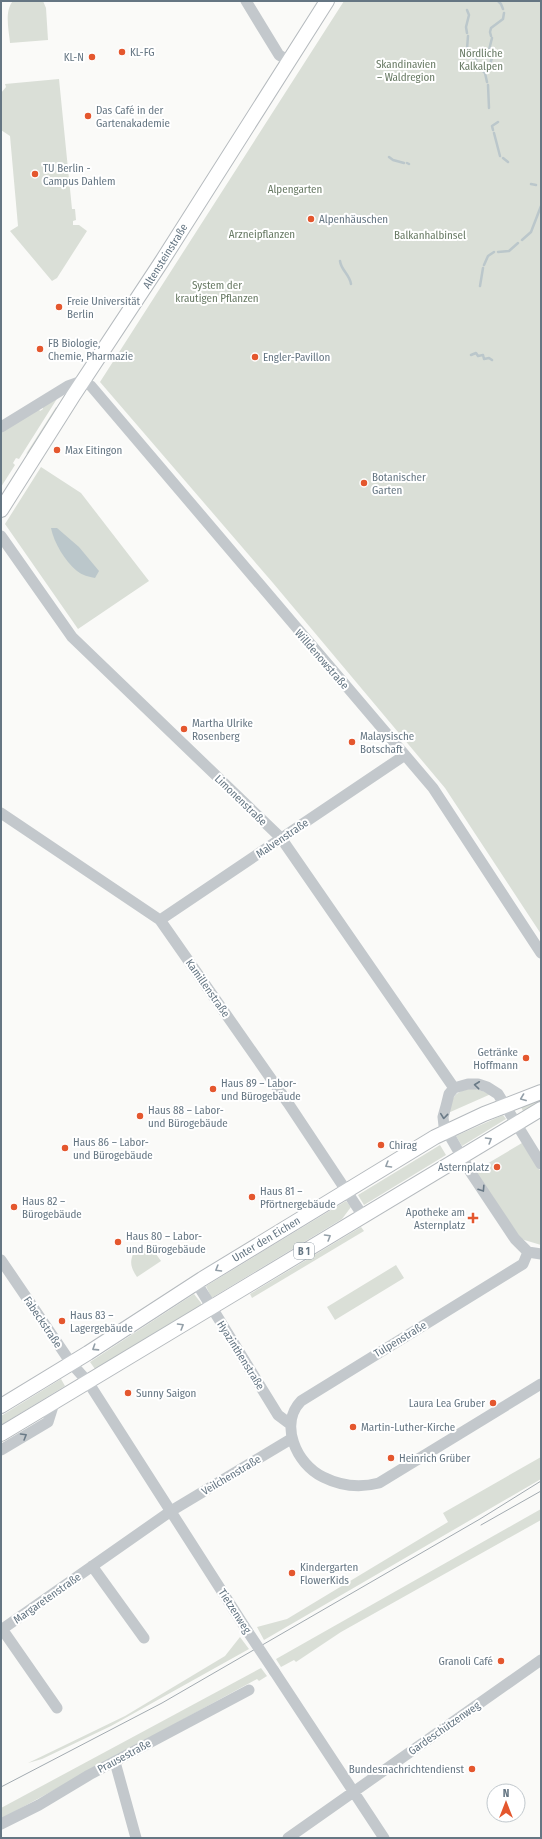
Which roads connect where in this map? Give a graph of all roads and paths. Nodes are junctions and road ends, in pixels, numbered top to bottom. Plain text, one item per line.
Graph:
1 (246, 1) edge
2 (327, 1) edge
3 (288, 61) junction
4 (82, 381) junction
5 (1, 427) edge
6 (1, 510) edge
7 (1, 536) edge
8 (405, 755) junction
9 (1, 813) edge
10 (281, 838) junction
11 (160, 920) junction
12 (541, 953) edge
13 (454, 1088) junction
14 (541, 1092) edge
15 (506, 1105) junction
16 (541, 1109) edge
17 (516, 1124) junction
18 (446, 1132) junction
19 (461, 1157) junction
20 (541, 1164) edge
21 (346, 1190) junction
22 (363, 1216) junction
23 (528, 1252) junction
24 (541, 1254) edge
25 (1, 1260) edge
26 (196, 1282) junction
27 (211, 1308) junction
28 (71, 1363) junction
29 (88, 1382) junction
30 (541, 1384) edge
31 (54, 1403) junction
32 (1, 1406) edge
33 (290, 1424) junction
34 (1, 1434) edge
35 (291, 1439) junction
36 (1, 1450) edge
37 (171, 1511) junction
38 (92, 1566) junction
39 (1, 1630) edge
40 (144, 1638) dead end
41 (541, 1660) edge
42 (249, 1690) dead end
43 (58, 1708) dead end
44 (115, 1762) junction
45 (353, 1792) junction
46 (1, 1824) edge
47 (136, 1838) edge
48 (288, 1838) edge
49 (384, 1838) edge

1 - 3 street
2 - 3 main road, Altensteinstraße
3 - 4 main road, Altensteinstraße
4 - 5 street
4 - 6 main road, Altensteinstraße
4 - 8 street, Willdenowstraße
7 - 10 street, Limonenstraße
8 - 10 street, Malvenstraße
8 - 12 street, Willdenowstraße
9 - 11 street, Kamillenstraße
10 - 11 street, Malvenstraße
10 - 13 street, Limonenstraße
11 - 21 street, Kamillenstraße
15 -> 13 street
13 -> 18 street
14 -> 15 main road, Unter den Eichen
15 - 17 street
15 - 18 main road, Unter den Eichen
16 - 17 main road, B 1
19 -> 17 main road, B 1
17 - 20 street
18 - 19 street
18 -> 21 main road, Unter den Eichen
19 - 22 main road, B 1
19 -> 23 street
21 - 22 street, Kamillenstraße
21 -> 26 main road, Unter den Eichen
27 -> 22 main road, B 1
23 - 24 street
23 - 33 street, Tulpenstraße
25 - 28 street, Fabeckstraße
26 - 27 street, Hyazinthenstraße
26 -> 28 main road, Unter den Eichen
29 -> 27 main road, B 1
27 - 33 street, Hyazinthenstraße
28 - 29 street, Fabeckstraße
28 - 32 main road, Unter den Eichen
29 - 31 main road, B 1
29 - 37 street, Tietzenweg
30 - 35 street
31 - 34 main road, B 1
36 -> 31 street
33 - 35 street, Tulpenstraße
35 - 37 street, Veilchenstraße
37 - 38 street, Margaretenstraße
37 - 45 street, Tietzenweg, bridge
38 - 39 street, Margaretenstraße
38 - 40 street, Margaretenstraße
39 - 43 street, Margaretenstraße
41 - 45 street, Gardeschützenweg
42 - 44 street, Prausestraße
44 - 46 street, Prausestraße
44 - 47 street
45 - 48 street, Gardeschützenweg
45 - 49 street, Tietzenweg

